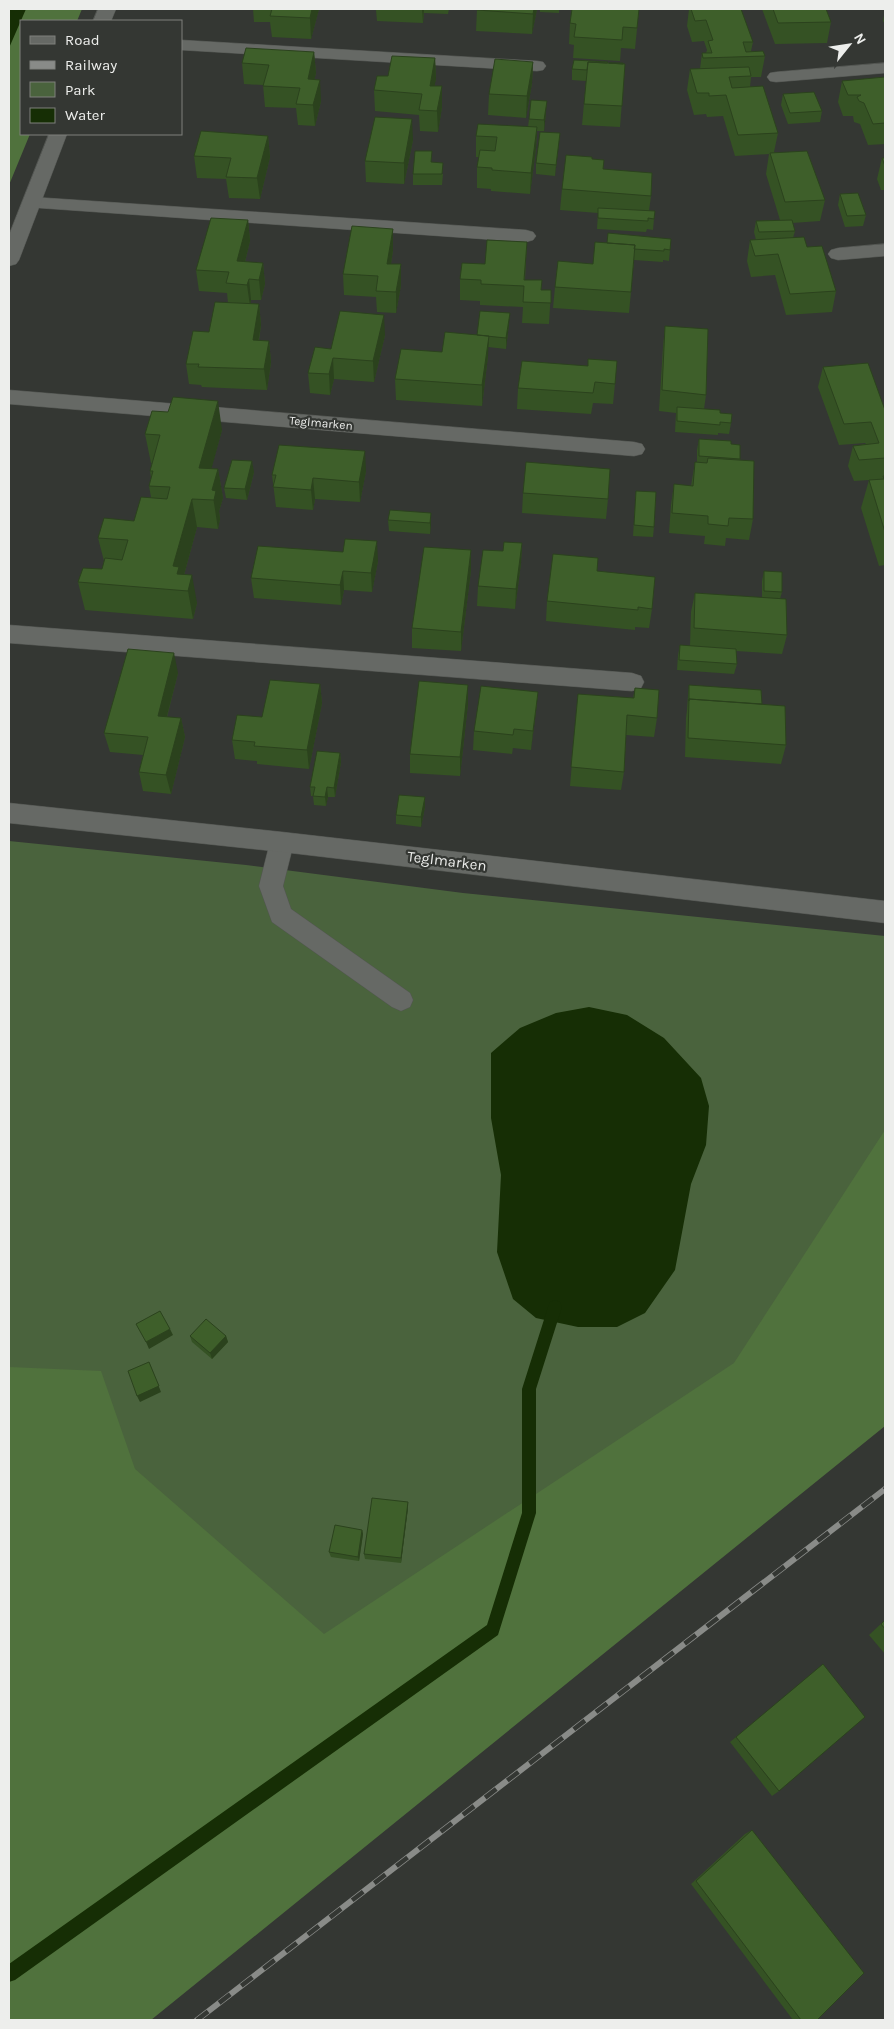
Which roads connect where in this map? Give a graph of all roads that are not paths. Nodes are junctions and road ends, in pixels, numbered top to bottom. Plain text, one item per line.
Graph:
1 (182, 45) edge
2 (537, 66) dead end
3 (885, 68) edge
4 (776, 77) dead end
5 (58, 135) edge
6 (32, 202) junction
7 (526, 236) dead end
8 (885, 250) edge
9 (838, 254) dead end
10 (9, 260) edge
11 (9, 397) edge
12 (634, 449) dead end
13 (9, 634) edge
14 (632, 682) dead end
15 (9, 813) edge
16 (282, 842) junction
17 (885, 912) edge
18 (401, 1000) dead end

1 - 2 street
3 - 4 street
5 - 6 street
6 - 7 street
6 - 10 street
8 - 9 street
11 - 12 street, Teglmarken
13 - 14 street
15 - 16 street, Teglmarken
16 - 17 street, Teglmarken
16 - 18 lane

